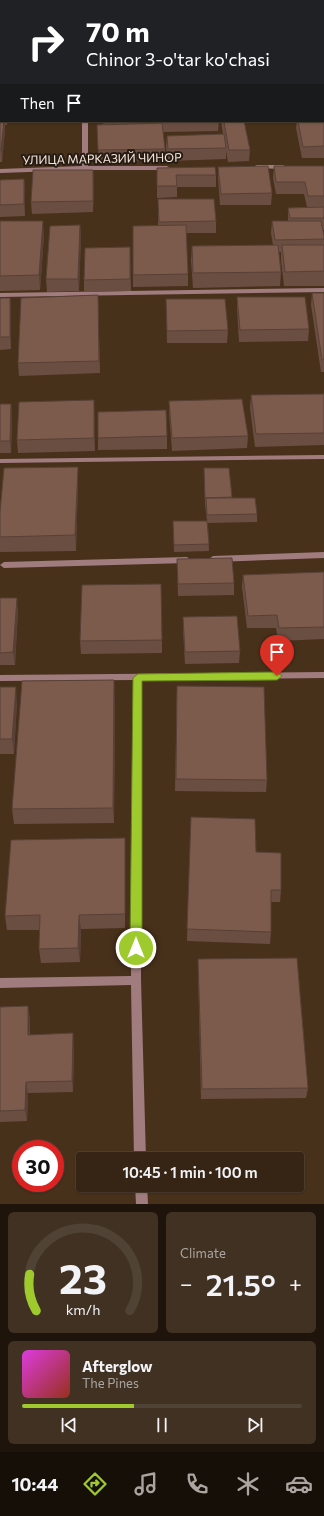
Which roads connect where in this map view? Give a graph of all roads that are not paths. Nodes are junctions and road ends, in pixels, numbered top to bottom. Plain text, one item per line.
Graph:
1 (85, 122) edge
2 (252, 167) edge
3 (292, 167) edge
4 (85, 168) junction
5 (173, 168) edge
6 (0, 171) edge
7 (324, 290) edge
8 (0, 295) edge
9 (324, 457) edge
10 (0, 461) edge
11 (324, 556) edge
12 (4, 565) dead end
13 (324, 675) edge
14 (0, 678) edge
15 (138, 678) junction
16 (136, 980) junction
17 (0, 983) edge
18 (140, 1152) edge
19 (141, 1192) edge
20 (142, 1204) edge

1 - 4 street
2 - 3 street
4 - 5 street, УЛИЦА МАРКАЗИЙ ЧИНОР
4 - 6 street, УЛИЦА МАРКАЗИЙ ЧИНОР
7 - 8 street
9 - 10 street
11 - 12 street
13 - 15 street
14 - 15 street
15 - 16 street
16 - 17 street
16 - 18 street
19 - 20 street

